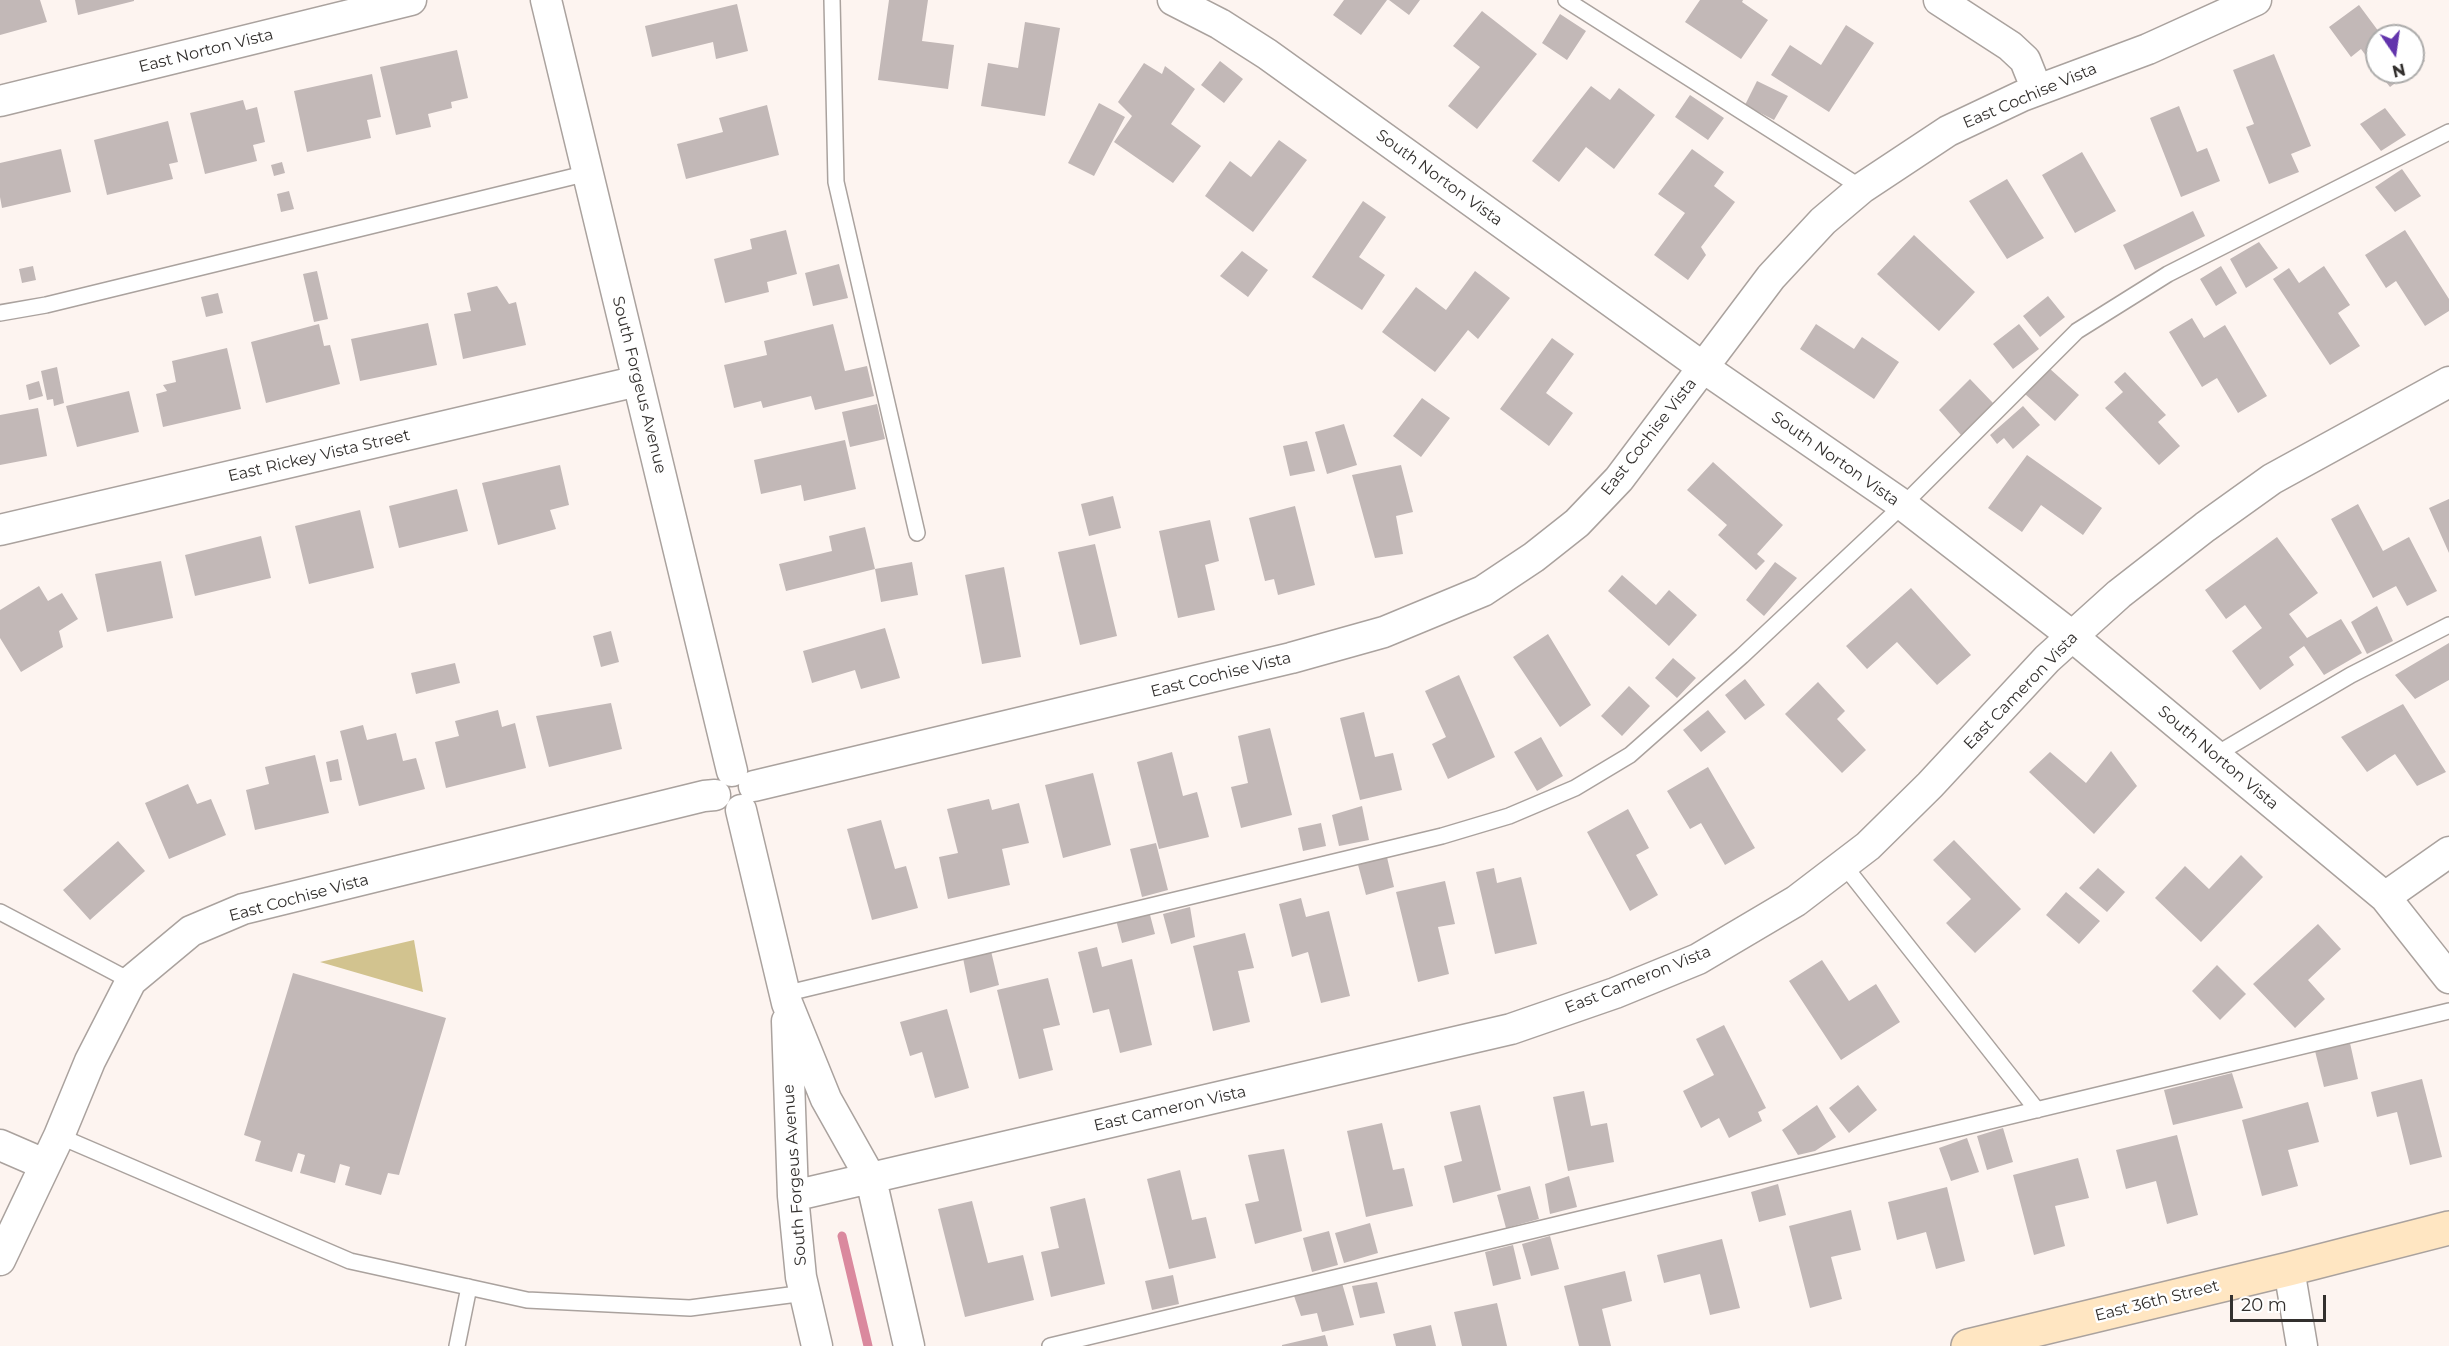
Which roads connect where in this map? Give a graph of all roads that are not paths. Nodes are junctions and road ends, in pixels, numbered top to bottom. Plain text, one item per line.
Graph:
1 (411, 0) edge
2 (546, 0) edge
3 (832, 0) edge
4 (1173, 0) edge
5 (1566, 0) edge
6 (1939, 0) edge
7 (2256, 0) edge
8 (2037, 90) junction
9 (0, 101) edge
10 (2449, 132) edge
11 (588, 173) junction
12 (1862, 188) junction
13 (0, 313) edge
14 (1704, 368) junction
15 (638, 381) junction
16 (2449, 382) edge
17 (1903, 505) junction
18 (0, 530) edge
19 (917, 532) dead end
20 (2449, 625) edge
21 (2073, 637) junction
22 (2215, 755) junction
23 (742, 789) junction
24 (2449, 852) edge
25 (1843, 864) junction
26 (2385, 897) junction
27 (0, 912) edge
28 (2449, 978) edge
29 (131, 981) junction
30 (785, 999) junction
31 (2449, 1011) edge
32 (2037, 1110) junction
33 (59, 1136) junction
34 (0, 1145) edge
35 (44, 1164) junction
36 (871, 1179) junction
37 (793, 1196) junction
38 (2449, 1228) edge
39 (0, 1260) edge
40 (2289, 1269) junction
41 (469, 1287) junction
42 (805, 1293) junction
43 (457, 1346) edge
44 (817, 1346) edge
45 (909, 1346) edge
46 (1050, 1346) edge
47 (1968, 1346) edge
48 (2302, 1346) edge

1 - 9 street, East Norton Vista
2 - 11 street, South Forgeus Avenue
3 - 19 lane
4 - 14 street, South Norton Vista
5 - 12 lane
6 - 8 street
7 - 8 street, East Cochise Vista
8 - 12 street, East Cochise Vista
10 - 17 lane
11 - 13 lane
11 - 15 street, South Forgeus Avenue
12 - 14 street, East Cochise Vista
14 - 17 street, South Norton Vista
14 - 23 street, East Cochise Vista
15 - 18 street, East Rickey Vista Street
15 - 23 street, South Forgeus Avenue
16 - 21 street, East Cameron Vista
17 - 21 street, South Norton Vista
17 - 30 lane
20 - 22 lane
21 - 22 street, South Norton Vista
21 - 25 street, East Cameron Vista
22 - 26 street, South Norton Vista
23 - 29 street, East Cochise Vista
23 - 30 street, South Forgeus Avenue
24 - 26 street
25 - 32 lane
25 - 36 street, East Cameron Vista
26 - 28 street, South Norton Vista
27 - 29 lane
29 - 33 street, East Cochise Vista
30 - 36 street, South Forgeus Avenue
30 - 37 street, South Forgeus Avenue
31 - 32 lane
32 - 46 lane
33 - 35 street, East Cochise Vista
33 - 41 lane
34 - 35 street
35 - 39 street, East Cochise Vista
36 - 37 street, East Cameron Vista
36 - 45 street, South Forgeus Avenue
37 - 42 street, South Forgeus Avenue
38 - 40 main road, East 36th Street
40 - 47 main road, East 36th Street
40 - 48 street
41 - 42 lane
41 - 43 lane
42 - 44 street, South Forgeus Avenue

